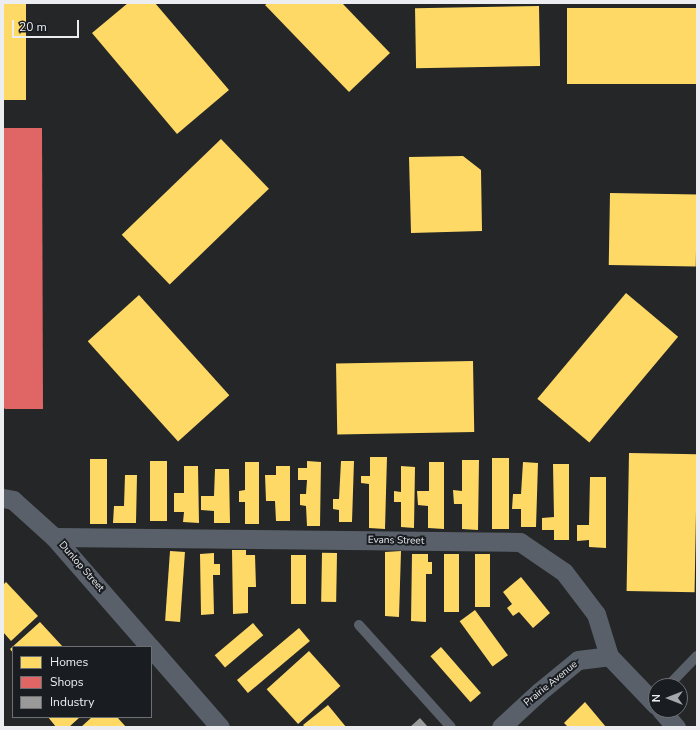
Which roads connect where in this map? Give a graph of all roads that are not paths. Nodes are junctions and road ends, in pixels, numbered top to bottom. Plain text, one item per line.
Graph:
1 (3, 498) edge
2 (54, 537) junction
3 (360, 625) dead end
4 (148, 646) edge
5 (152, 650) edge
6 (609, 656) junction
7 (697, 656) edge
8 (676, 678) edge
9 (648, 696) edge
10 (668, 718) edge
11 (220, 727) edge
12 (451, 727) edge
13 (501, 727) edge
14 (676, 727) edge

1 - 2 street, Dunlop Street
2 - 4 street, Dunlop Street
2 - 6 street, Evans Street
3 - 12 lane
5 - 11 street, Dunlop Street
6 - 9 street, Evans Street
6 - 13 street, Prairie Avenue
7 - 8 lane
10 - 14 street, Evans Street

